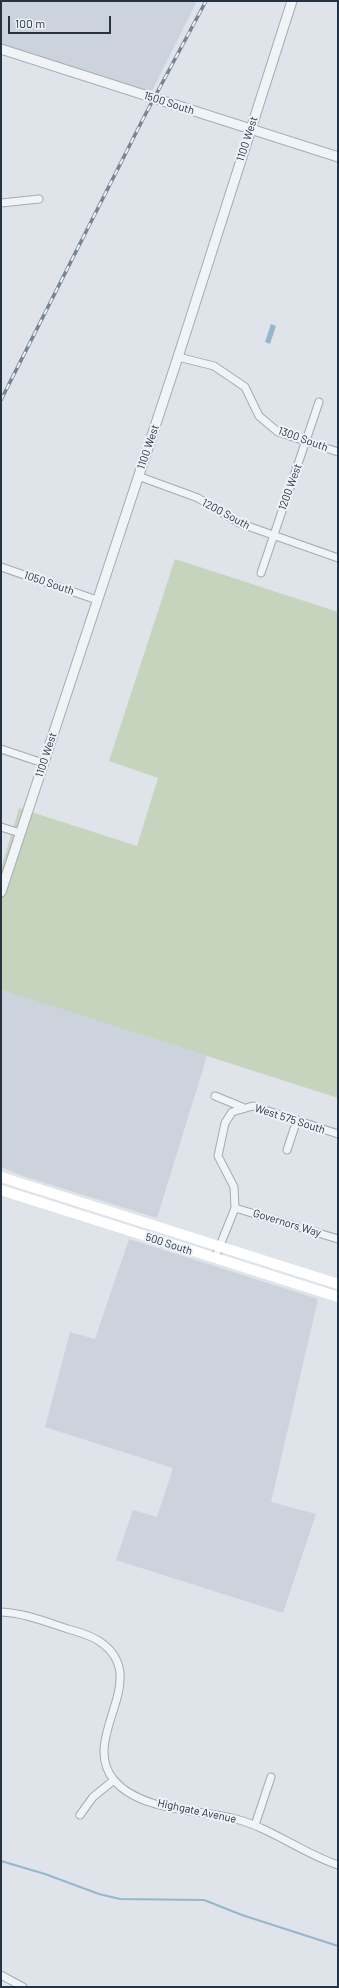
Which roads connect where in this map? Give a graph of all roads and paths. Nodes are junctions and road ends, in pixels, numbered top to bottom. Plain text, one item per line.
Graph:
1 (292, 1) edge
2 (1, 49) edge
3 (251, 128) junction
4 (338, 157) edge
5 (39, 199) dead end
6 (1, 203) edge
7 (178, 357) junction
8 (319, 402) dead end
9 (306, 441) junction
10 (338, 452) edge
11 (138, 476) junction
12 (273, 535) junction
13 (338, 558) edge
14 (1, 567) edge
15 (261, 573) dead end
16 (97, 600) junction
17 (1, 749) edge
18 (43, 763) junction
19 (1, 827) edge
20 (20, 833) junction
21 (1, 892) edge
22 (215, 1096) dead end
23 (242, 1107) junction
24 (297, 1120) junction
25 (338, 1134) edge
26 (287, 1150) dead end
27 (1, 1177) edge
28 (1, 1190) edge
29 (236, 1208) junction
30 (338, 1239) edge
31 (219, 1247) junction
32 (215, 1258) junction
33 (338, 1284) edge
34 (338, 1297) edge
35 (1, 1612) edge
36 (271, 1777) dead end
37 (114, 1780) junction
38 (80, 1815) dead end
39 (256, 1825) junction
40 (338, 1865) edge
41 (1, 1975) edge
42 (23, 1987) edge

1 - 3 street, 1100 West
2 - 3 street, 1500 South
3 - 4 street, 1500 South
3 - 7 street, 1100 West
5 - 6 street
7 - 9 street, 1300 South
7 - 11 street, 1100 West
8 - 9 street, 1200 West
9 - 10 street, 1300 South
9 - 12 street, 1200 West
11 - 12 street, 1200 South
11 - 16 street, 1100 West
12 - 13 street, 1200 South
12 - 15 street, 1200 West
14 - 16 street, 1050 South
16 - 18 street, 1100 West
17 - 18 street
18 - 20 street, 1100 West
19 - 20 street
20 - 21 street, 1100 West
22 - 23 street, West 575 South
23 - 24 street, West 575 South
23 - 29 street
24 - 25 street, West 575 South
24 - 26 street
27 - 31 main road, 500 South
28 - 32 main road, 500 South
29 - 30 street, Governors Way
29 - 31 street
31 - 32 street
31 - 33 main road, 500 South
32 - 34 main road, 500 South
35 - 37 street, Highgate Avenue
36 - 39 street
37 - 38 street
37 - 39 street, Highgate Avenue
39 - 40 street, Highgate Avenue
41 - 42 street

